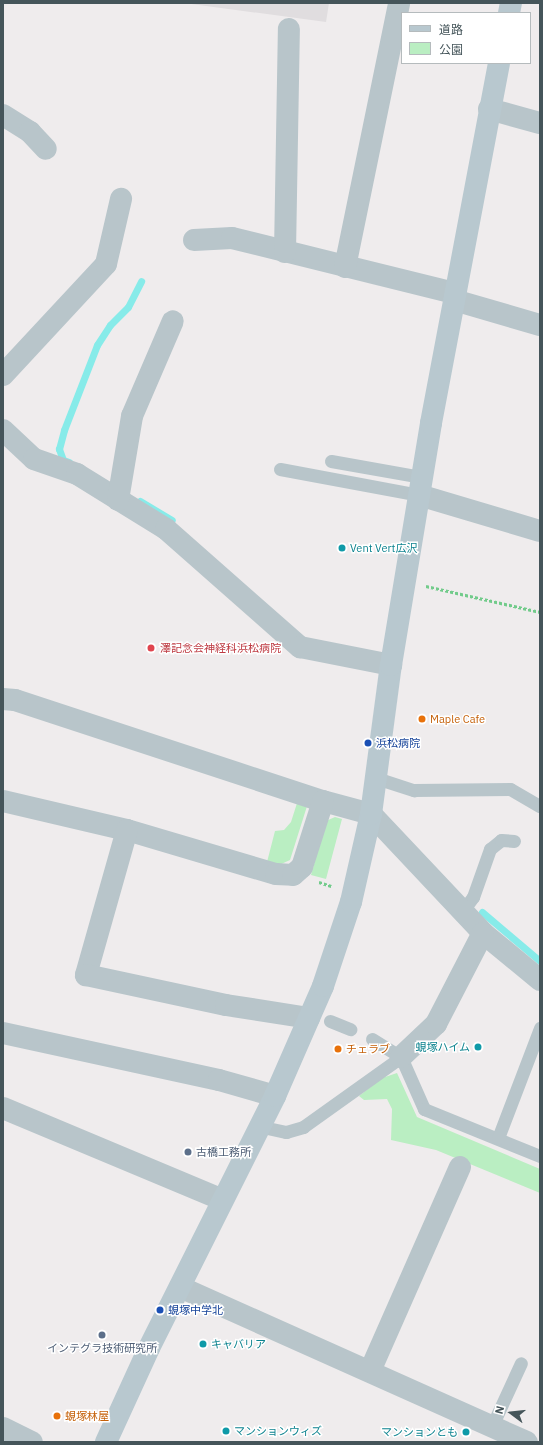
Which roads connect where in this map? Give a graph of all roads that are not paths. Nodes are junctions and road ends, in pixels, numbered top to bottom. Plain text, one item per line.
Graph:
1 (399, 3) edge
2 (289, 29) dead end
3 (499, 64) edge
4 (490, 109) junction
5 (3, 115) edge
6 (540, 123) edge
7 (46, 149) dead end
8 (121, 199) dead end
9 (194, 240) dead end
10 (285, 252) junction
11 (345, 267) junction
12 (455, 296) junction
13 (173, 321) dead end
14 (540, 325) edge
15 (3, 376) edge
16 (3, 430) edge
17 (331, 461) dead end
18 (280, 469) dead end
19 (420, 486) junction
20 (120, 490) junction
21 (536, 533) edge
22 (391, 665) junction
23 (3, 699) edge
24 (376, 778) junction
25 (3, 801) edge
26 (323, 801) junction
27 (540, 806) edge
28 (371, 814) junction
29 (127, 830) junction
30 (514, 841) dead end
31 (462, 912) junction
32 (482, 933) junction
33 (540, 980) edge
34 (319, 1020) junction
35 (540, 1028) edge
36 (350, 1029) dead end
37 (3, 1033) edge
38 (372, 1039) dead end
39 (401, 1057) junction
40 (275, 1096) junction
41 (3, 1108) edge
42 (258, 1126) junction
43 (498, 1138) junction
44 (540, 1156) edge
45 (460, 1166) dead end
46 (223, 1200) junction
47 (180, 1287) junction
48 (521, 1363) dead end
49 (370, 1371) junction
50 (492, 1426) junction
51 (3, 1428) edge
52 (32, 1442) edge
53 (106, 1442) edge
54 (527, 1442) edge

1 - 11 street
2 - 10 street
3 - 4 street
4 - 6 street
4 - 12 street
5 - 7 street
8 - 15 street
9 - 10 street
10 - 11 street
11 - 12 street
12 - 14 street
12 - 19 street
13 - 20 street
16 - 20 street
17 - 19 lane
18 - 19 lane
19 - 21 street
19 - 22 street
20 - 22 street
22 - 24 street
23 - 26 street
24 - 27 lane
24 - 28 street
25 - 29 street
26 - 28 street
26 - 29 street
28 - 31 street
28 - 34 street
29 - 34 street
30 - 31 lane
31 - 32 street
32 - 33 street
32 - 39 street
34 - 36 lane
34 - 40 street
35 - 43 lane
37 - 40 street
38 - 39 lane
39 - 42 lane
39 - 43 lane
40 - 42 street
41 - 46 street
42 - 46 street
43 - 44 lane
45 - 49 street
46 - 47 street
47 - 49 street
47 - 53 street
48 - 50 lane
49 - 50 street
50 - 54 street
51 - 52 street

